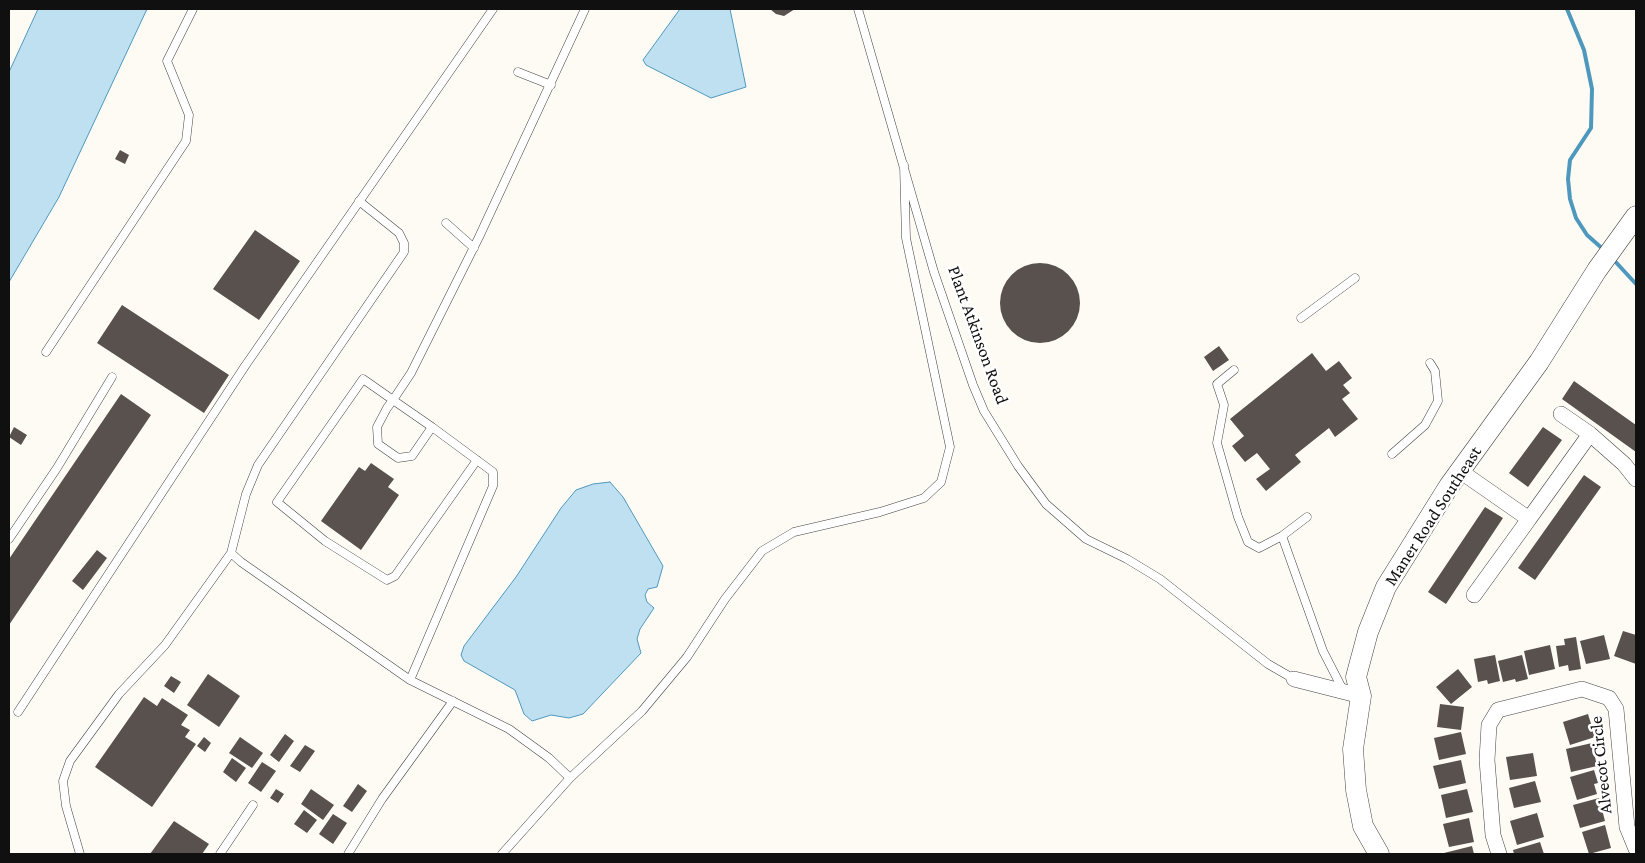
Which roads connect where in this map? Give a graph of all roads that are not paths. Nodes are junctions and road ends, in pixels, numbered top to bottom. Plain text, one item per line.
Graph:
1 (194, 9) edge
2 (493, 9) edge
3 (585, 9) edge
4 (858, 9) edge
5 (518, 72) dead end
6 (551, 85) junction
7 (904, 165) junction
8 (359, 202) junction
9 (1634, 218) edge
10 (446, 223) dead end
11 (474, 248) junction
12 (1355, 278) dead end
13 (1301, 318) dead end
14 (46, 352) dead end
15 (1430, 363) dead end
16 (1234, 370) dead end
17 (112, 377) dead end
18 (393, 400) junction
19 (1562, 414) dead end
20 (432, 427) junction
21 (1590, 434) junction
22 (1392, 454) dead end
23 (477, 460) junction
24 (1460, 471) junction
25 (1636, 479) edge
26 (1307, 518) dead end
27 (1529, 519) junction
28 (1282, 536) junction
29 (9, 540) edge
30 (231, 553) junction
31 (1474, 595) dead end
32 (1294, 679) joint
33 (410, 680) junction
34 (1352, 694) junction
35 (453, 701) junction
36 (18, 712) dead end
37 (570, 778) junction
38 (254, 805) dead end
39 (1636, 850) edge
40 (80, 854) edge
41 (220, 854) edge
42 (348, 854) edge
43 (502, 854) edge
44 (1379, 854) edge
45 (1499, 854) edge

1 - 14 lane
2 - 8 lane
3 - 6 lane
4 - 7 lane, Plant Atkinson Road
5 - 6 lane
6 - 11 lane
7 - 32 lane, Plant Atkinson Road
7 - 37 lane
8 - 30 lane
8 - 36 lane
9 - 24 street, Maner Road Southeast
10 - 11 lane
11 - 18 lane
12 - 13 lane
15 - 22 lane
16 - 28 lane
17 - 29 lane
18 - 20 lane
18 - 20 lane
18 - 23 lane
19 - 21 street
20 - 23 lane
21 - 25 street
21 - 27 street
23 - 33 lane
24 - 27 street
24 - 34 street, Maner Road Southeast
26 - 28 lane
27 - 31 street
28 - 34 lane
30 - 33 lane
30 - 40 lane
32 - 34 street, Plant Atkinson Road
33 - 35 lane
34 - 44 street, Maner Road Southeast
35 - 37 lane
35 - 42 lane
37 - 43 lane
38 - 41 lane
39 - 45 street, Alvecot Circle

